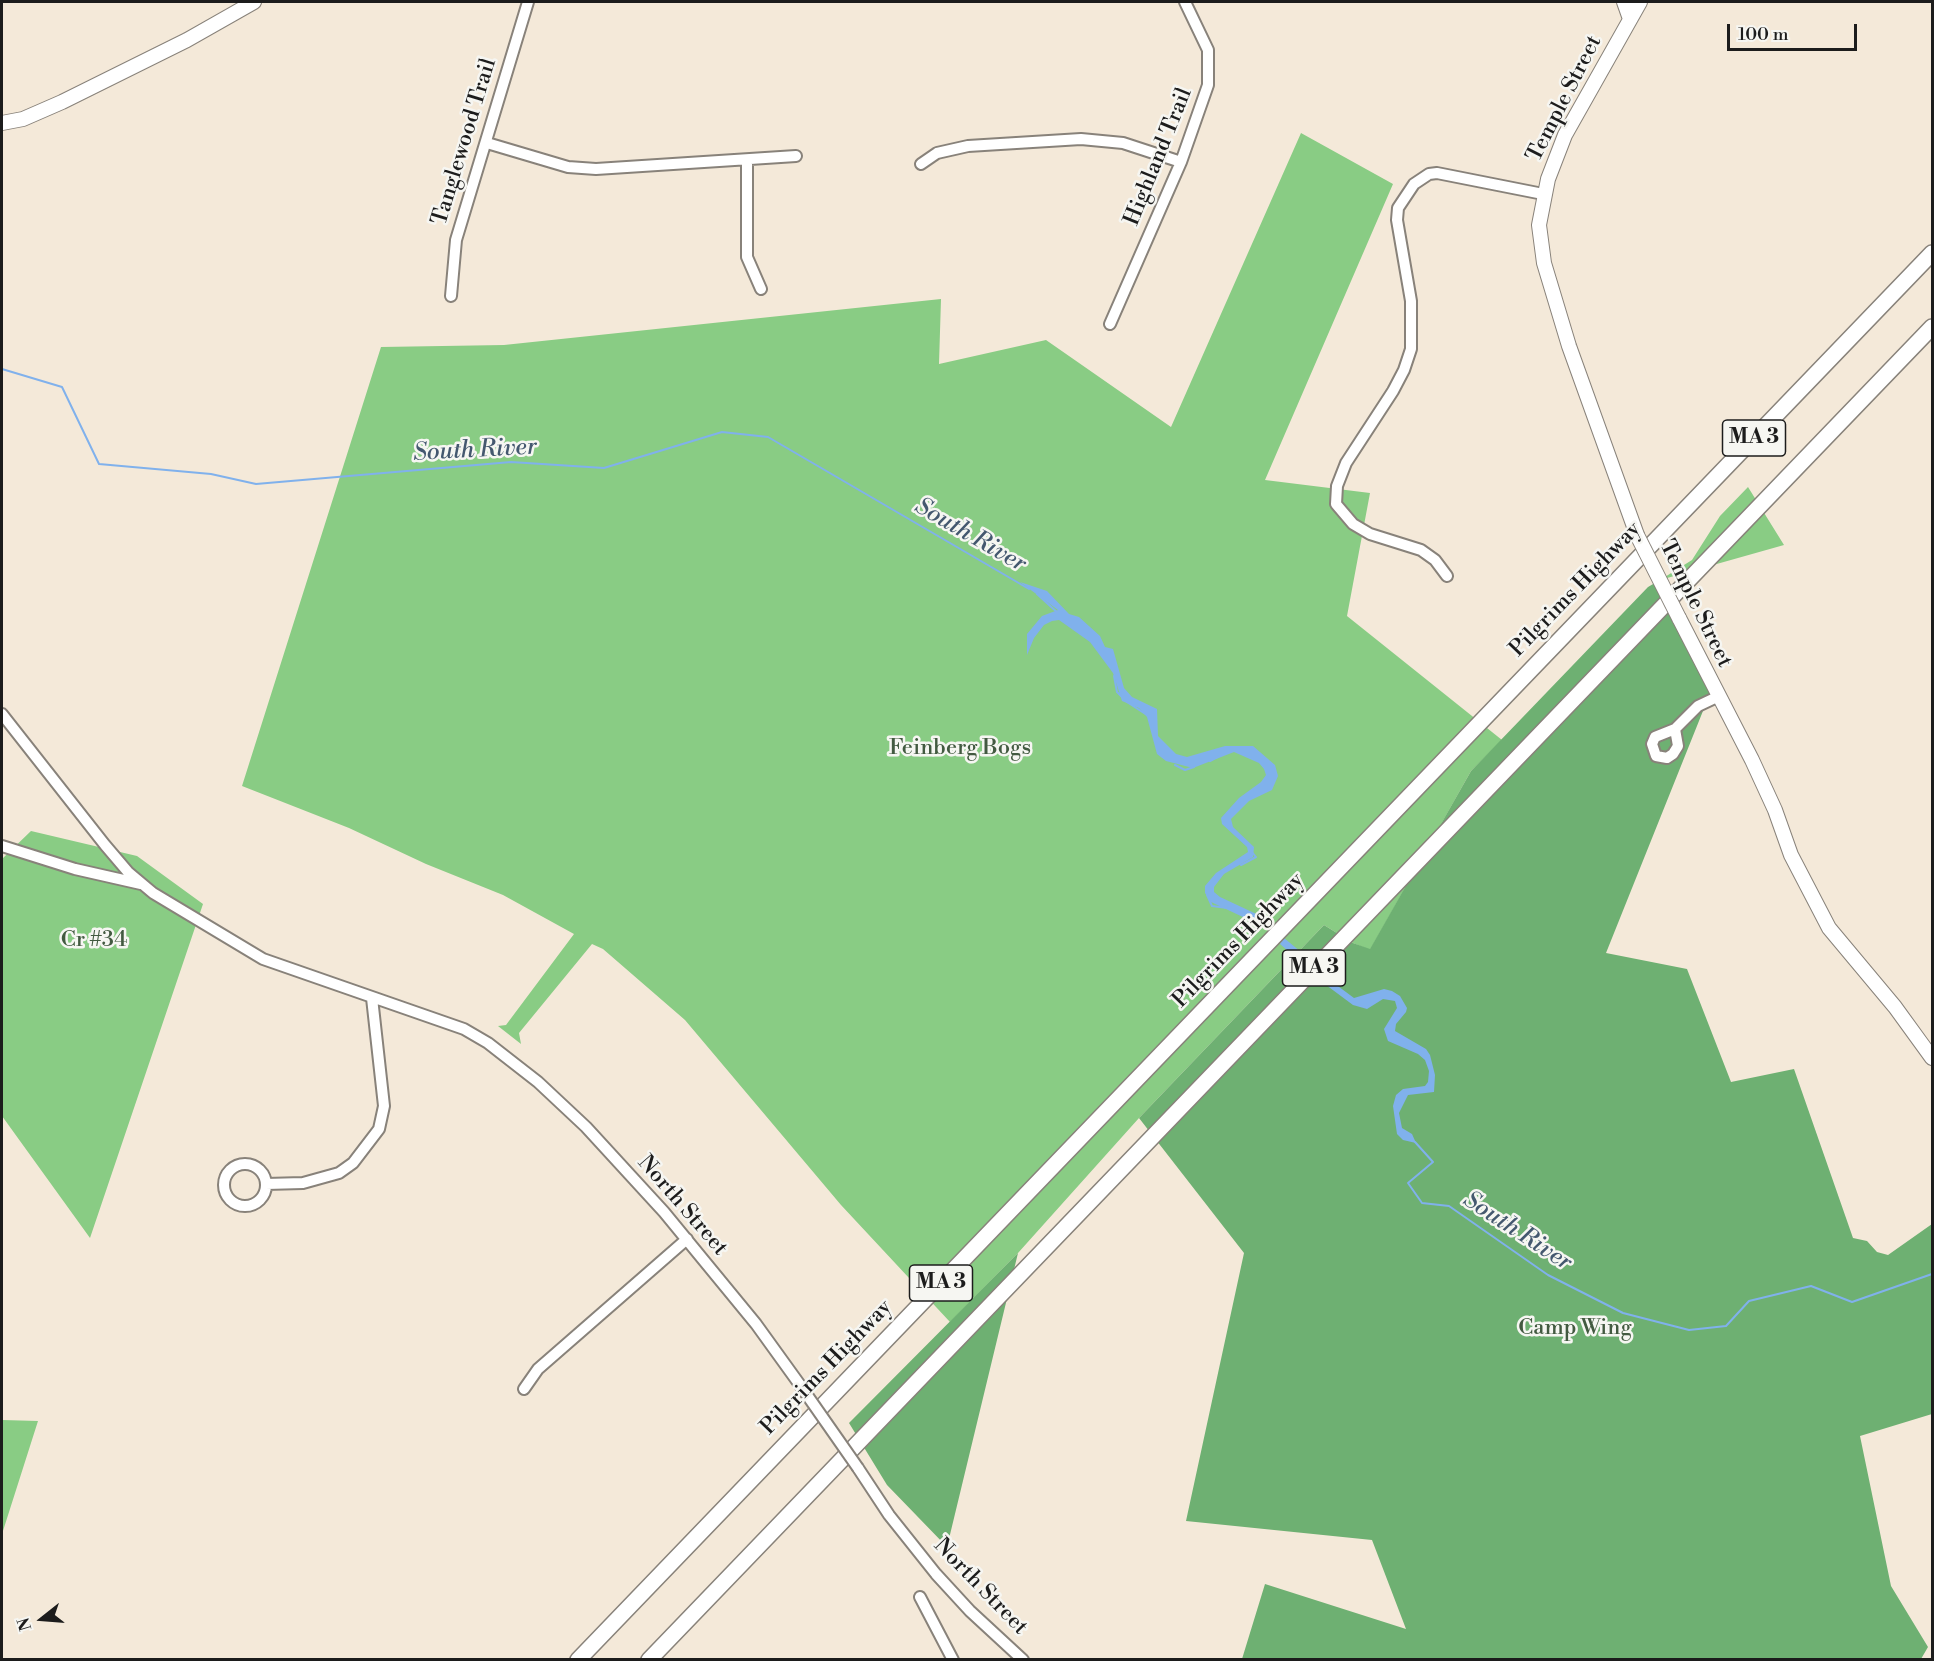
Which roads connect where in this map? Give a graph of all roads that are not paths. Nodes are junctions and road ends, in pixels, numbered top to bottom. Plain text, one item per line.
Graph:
1 (254, 2) edge
2 (528, 2) edge
3 (1185, 2) edge
4 (1624, 2) edge
5 (1640, 2) edge
6 (1630, 19) junction
7 (2, 123) edge
8 (487, 143) junction
9 (796, 156) dead end
10 (747, 162) junction
11 (1181, 162) junction
12 (921, 164) dead end
13 (1543, 194) junction
14 (1932, 252) edge
15 (761, 289) dead end
16 (451, 296) dead end
17 (1110, 324) dead end
18 (1932, 327) edge
19 (1447, 576) dead end
20 (1717, 697) junction
21 (2, 714) edge
22 (1675, 729) dead end
23 (2, 846) edge
24 (141, 884) junction
25 (372, 998) junction
26 (1932, 1058) edge
27 (266, 1184) junction
28 (687, 1239) junction
29 (524, 1389) dead end
30 (920, 1597) dead end
31 (578, 1659) edge
32 (649, 1659) edge
33 (953, 1659) edge
34 (1023, 1659) edge

1 - 7 main road
2 - 8 street, Tanglewood Trail
3 - 11 street, Highland Trail
4 - 6 main road
5 - 6 main road, Temple Street
6 - 13 main road, Temple Street
8 - 10 street
8 - 16 street, Tanglewood Trail
9 - 10 street
10 - 15 street
11 - 12 street
11 - 17 street, Highland Trail
13 - 19 street
13 - 20 main road, Temple Street, bridge
14 - 31 highway, Pilgrims Highway / MA 3
18 - 32 highway, MA 3
20 - 22 street
20 - 26 main road, Temple Street
21 - 24 street
23 - 24 street
24 - 25 street, North Street
25 - 27 street
25 - 28 street, North Street
27 - 27 street
28 - 29 street
28 - 34 street, North Street, bridge
30 - 33 street

